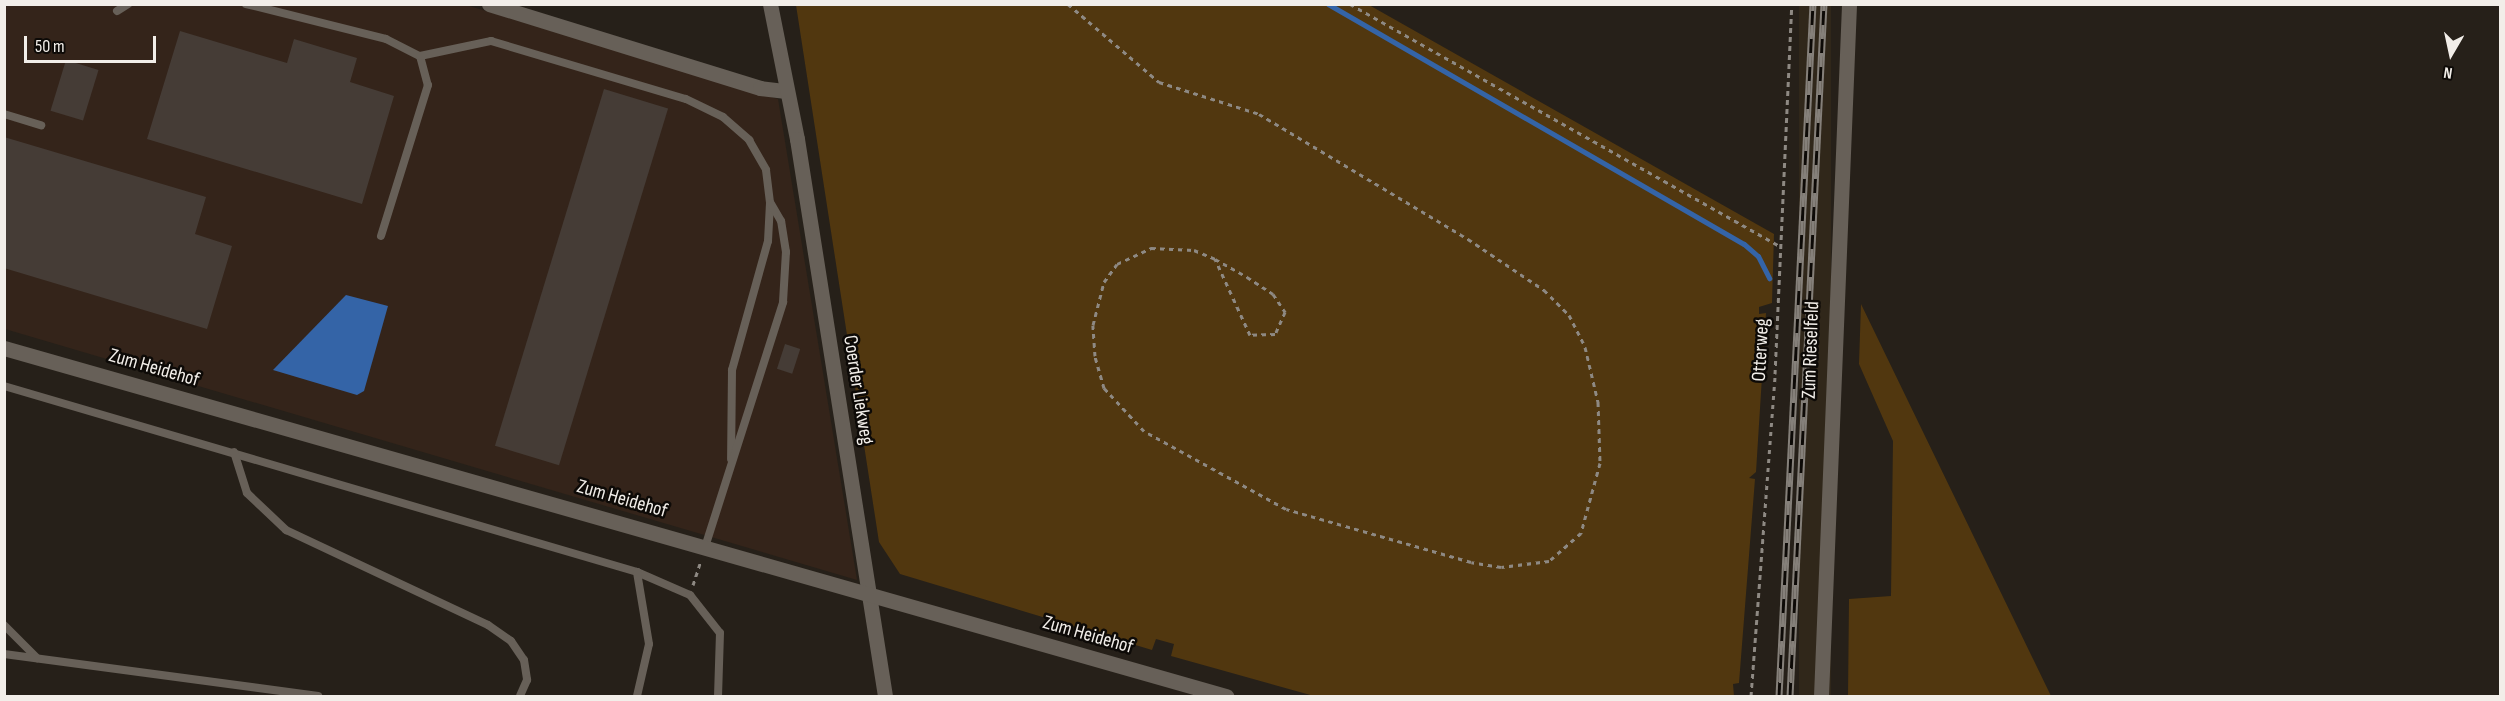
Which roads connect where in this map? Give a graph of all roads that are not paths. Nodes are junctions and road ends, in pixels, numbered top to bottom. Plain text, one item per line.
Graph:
1 (128, 4) edge
2 (246, 4) edge
3 (489, 4) edge
4 (770, 4) edge
5 (1849, 4) edge
6 (117, 11) dead end
7 (420, 56) junction
8 (784, 91) junction
9 (4, 114) edge
10 (41, 125) dead end
11 (770, 203) junction
12 (381, 236) dead end
13 (4, 348) edge
14 (4, 386) edge
15 (234, 452) junction
16 (731, 459) junction
17 (706, 544) junction
18 (637, 572) junction
19 (869, 593) junction
20 (4, 625) edge
21 (4, 654) edge
22 (37, 658) junction
23 (318, 696) edge
24 (520, 696) edge
25 (637, 696) edge
26 (718, 696) edge
27 (885, 696) edge
28 (1226, 696) edge
29 (1821, 696) edge

1 - 6 lane
2 - 7 lane
3 - 8 street
4 - 8 street, Coerder Liekweg
5 - 29 street, Zum Rieselfeld
7 - 11 lane
7 - 12 lane
8 - 19 street, Coerder Liekweg
9 - 10 lane
11 - 16 lane
11 - 16 lane
13 - 17 street, Zum Heidehof
14 - 15 lane
15 - 18 lane
15 - 24 lane
16 - 17 lane
17 - 19 street, Zum Heidehof
18 - 25 lane
18 - 26 lane
19 - 27 street, Coerder Liekweg
19 - 28 street, Zum Heidehof
20 - 22 lane
21 - 22 lane
22 - 23 lane

